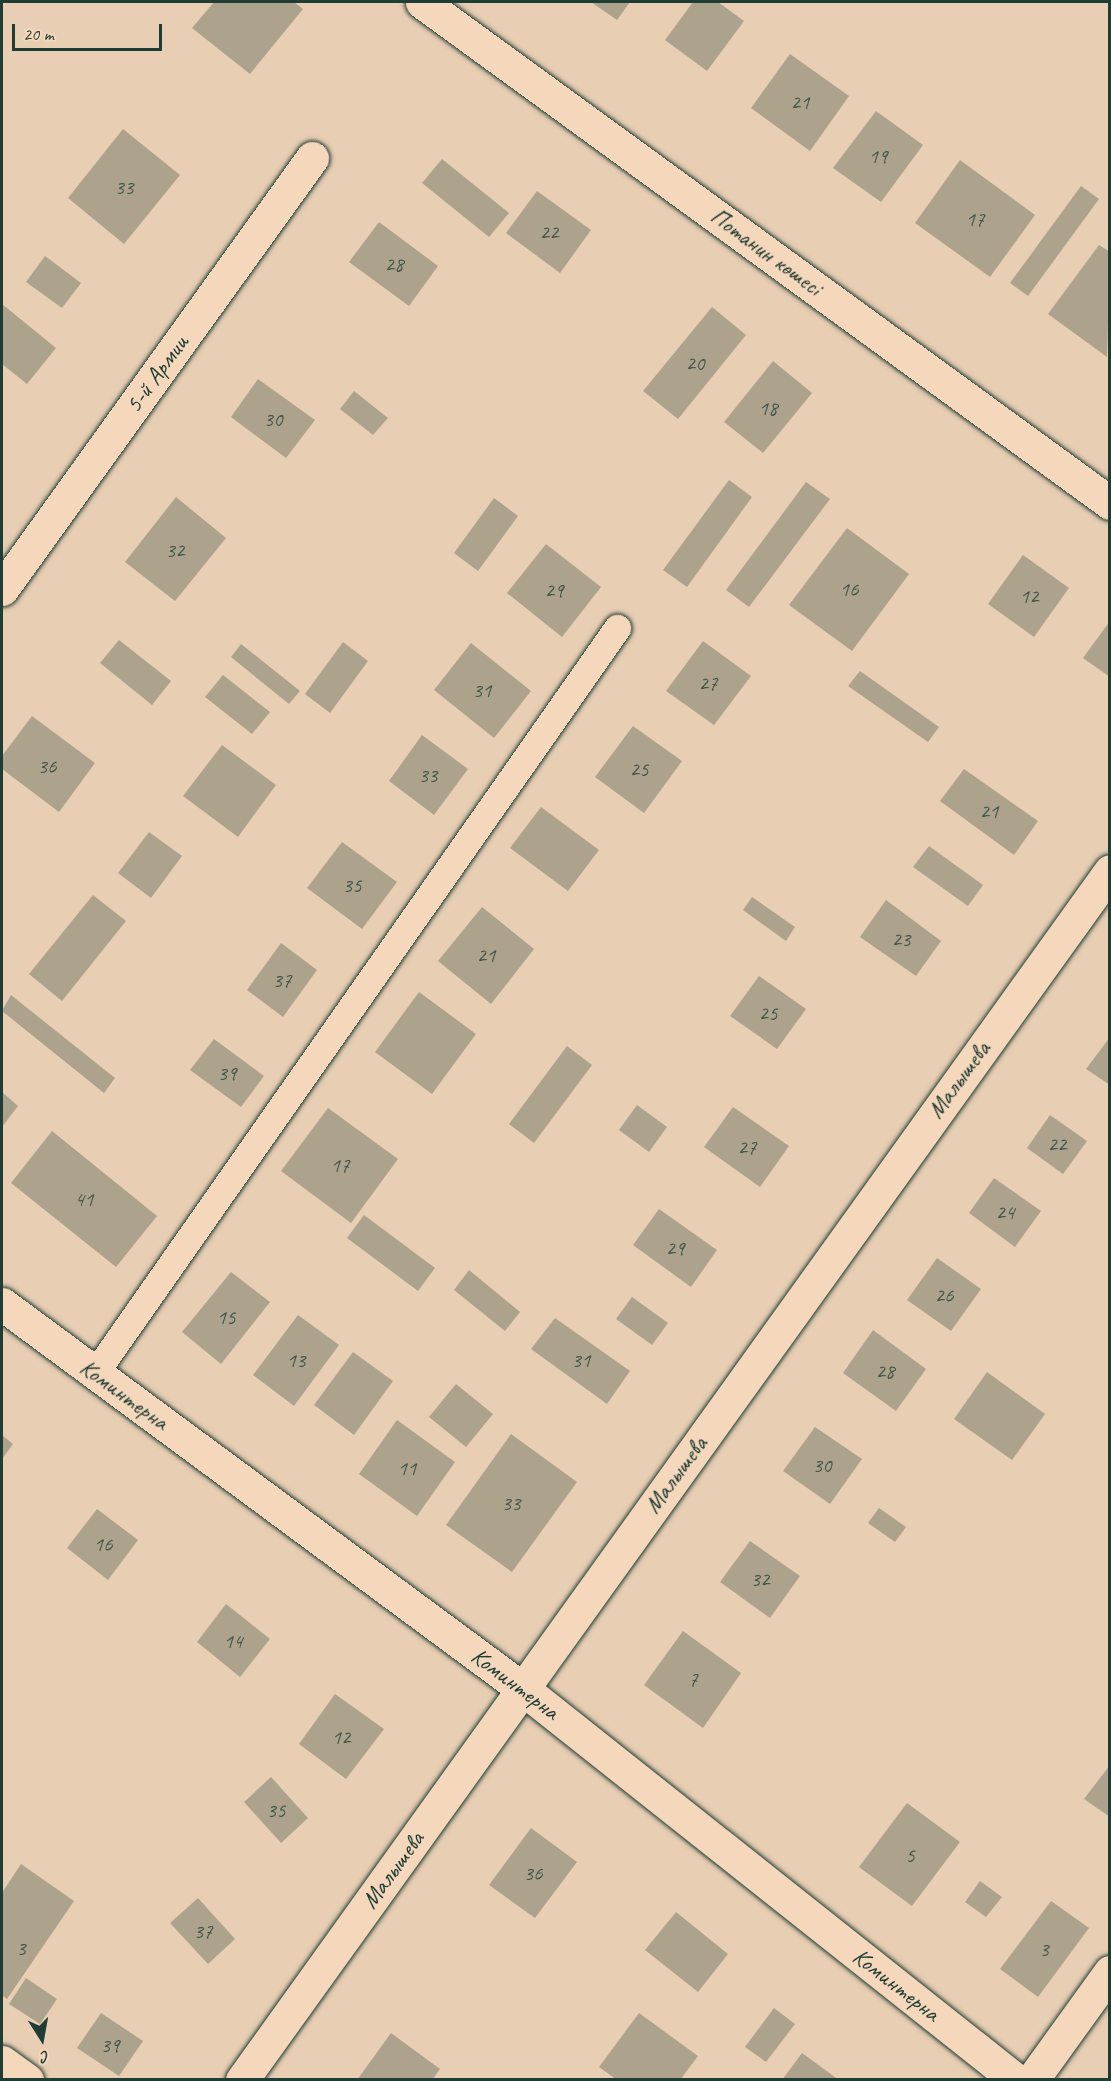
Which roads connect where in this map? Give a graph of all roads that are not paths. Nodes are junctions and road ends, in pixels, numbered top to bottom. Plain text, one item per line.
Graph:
1 (422, 2) edge
2 (312, 158) dead end
3 (1110, 503) edge
4 (2, 589) edge
5 (617, 628) dead end
6 (1107, 875) edge
7 (2, 1304) edge
8 (95, 1373) junction
9 (523, 1689) junction
10 (1110, 1972) edge
11 (2, 2062) edge
12 (27, 2079) edge
13 (242, 2079) edge
14 (1016, 2079) edge
15 (1032, 2079) edge

1 - 3 street, Потанин көшесі
2 - 4 street, 5-й Армии
5 - 8 lane
6 - 9 street, Малышева
7 - 8 street, Коминтерна
8 - 9 street, Коминтерна
9 - 13 street, Малышева
9 - 14 street, Коминтерна
10 - 15 street
11 - 12 street

